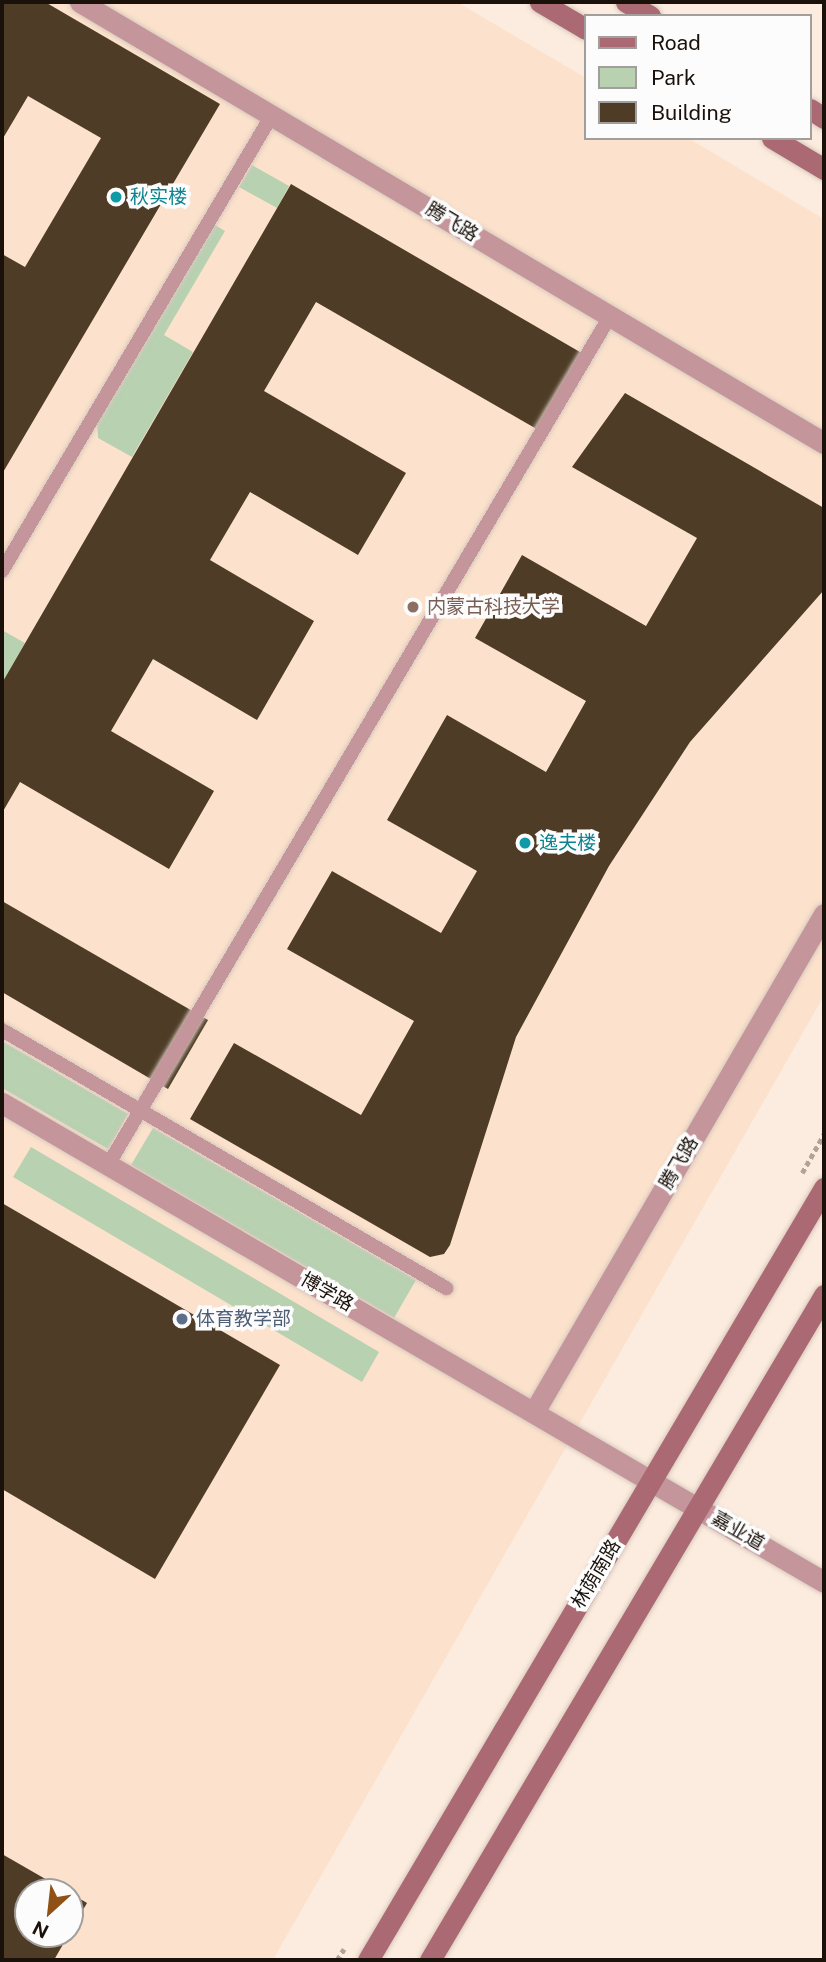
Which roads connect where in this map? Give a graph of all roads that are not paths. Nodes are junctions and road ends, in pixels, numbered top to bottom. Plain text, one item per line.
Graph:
1 (80, 2) edge
2 (540, 2) edge
3 (626, 2) edge
4 (647, 14) edge
5 (584, 28) edge
6 (272, 115) junction
7 (775, 140) edge
8 (824, 169) edge
9 (610, 316) junction
10 (824, 443) edge
11 (2, 571) edge
12 (824, 914) edge
13 (2, 1030) edge
14 (2, 1103) edge
15 (108, 1165) junction
16 (824, 1188) edge
17 (446, 1288) dead end
18 (824, 1295) edge
19 (534, 1412) junction
20 (651, 1480) junction
21 (698, 1508) junction
22 (824, 1582) edge
23 (368, 1960) edge
24 (430, 1960) edge

1 - 6 street, 腾飞路
2 - 5 main road
3 - 4 main road
6 - 9 street, 腾飞路
6 - 11 lane
7 - 8 main road
9 - 10 street, 腾飞路
9 - 15 lane
12 - 19 street, 腾飞路
13 - 17 lane
14 - 15 street, 博学路
15 - 19 street, 博学路
16 - 20 main road, 林荫南路
18 - 21 main road
19 - 20 street, 博学路
20 - 21 street, 嘉业道
20 - 23 main road, 林荫南路
21 - 22 street, 嘉业道
21 - 24 main road

